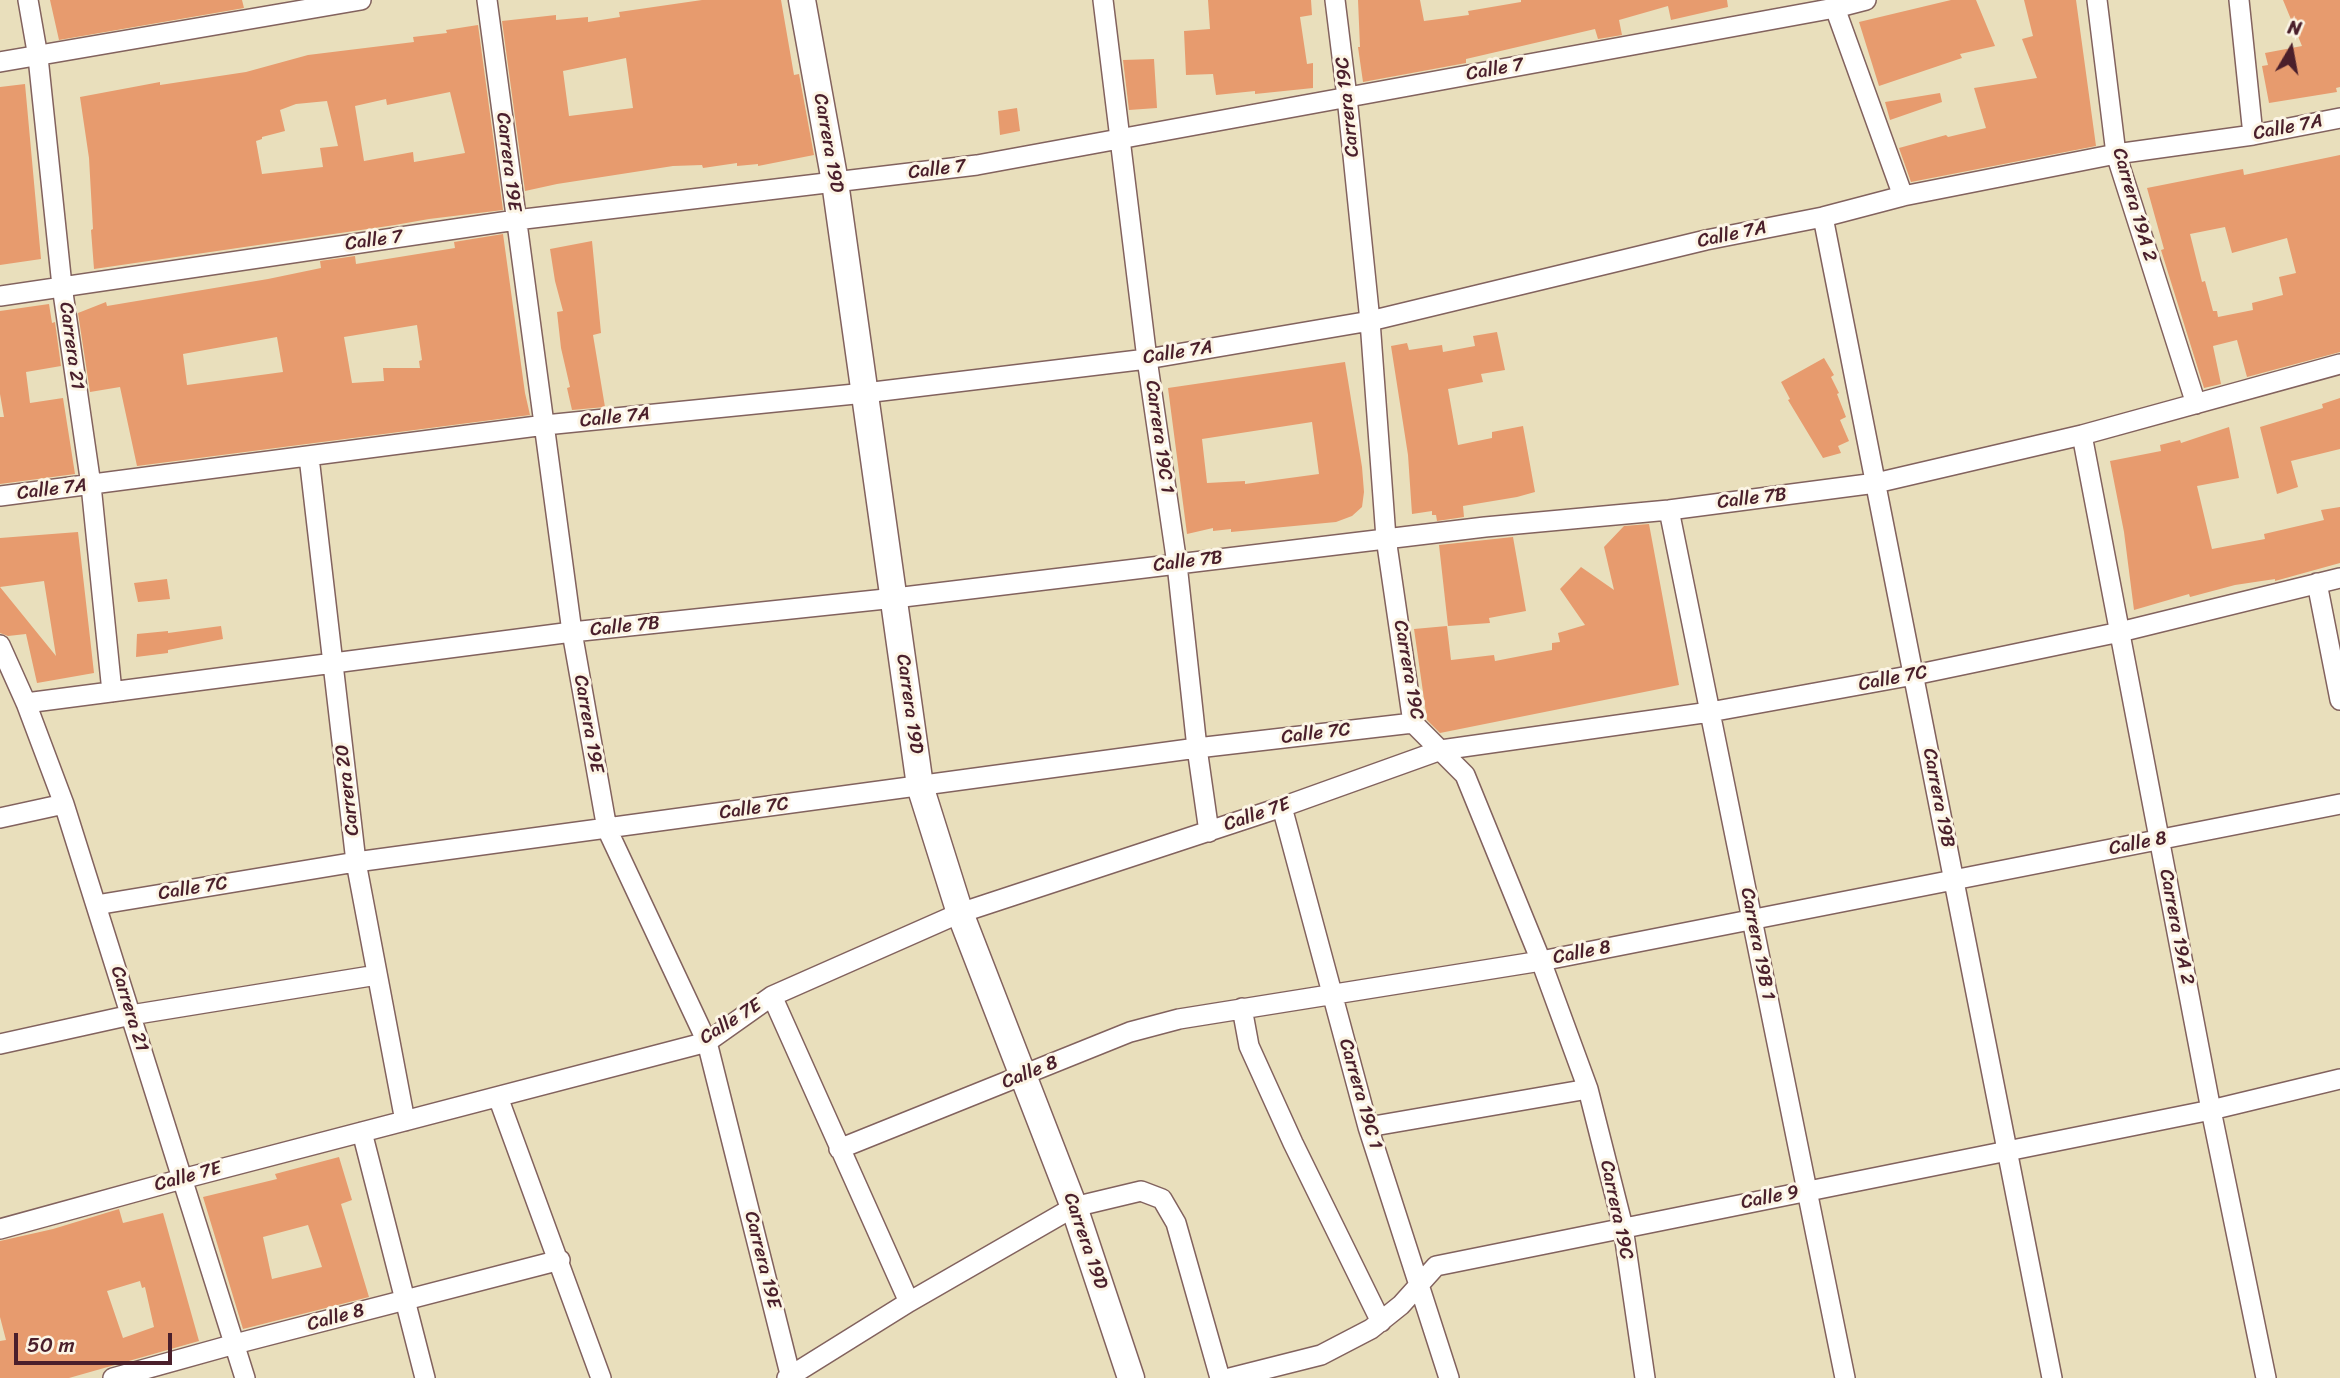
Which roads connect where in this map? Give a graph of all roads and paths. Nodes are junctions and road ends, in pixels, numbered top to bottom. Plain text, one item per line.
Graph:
1 (28, 0) edge
2 (361, 0) edge
3 (487, 0) edge
4 (802, 0) edge
5 (1103, 0) edge
6 (1335, 0) edge
7 (1866, 0) edge
8 (2097, 0) edge
9 (2239, 0) edge
10 (1809, 6) edge
11 (1835, 8) junction
12 (38, 57) junction
13 (0, 62) edge
14 (1348, 97) junction
15 (2340, 118) edge
16 (2253, 135) junction
17 (1120, 139) junction
18 (2116, 154) junction
19 (835, 182) junction
20 (1903, 196) junction
21 (1823, 217) junction
22 (516, 220) junction
23 (62, 286) junction
24 (0, 296) edge
25 (1370, 321) junction
26 (1147, 359) junction
27 (2340, 365) edge
28 (865, 393) junction
29 (2196, 404) junction
30 (545, 425) junction
31 (2082, 435) junction
32 (309, 457) junction
33 (1876, 483) junction
34 (91, 485) junction
35 (0, 496) edge
36 (1669, 510) junction
37 (1386, 538) junction
38 (1177, 564) junction
39 (2340, 578) edge
40 (2317, 583) junction
41 (895, 598) junction
42 (572, 632) junction
43 (2120, 632) junction
44 (0, 645) edge
45 (333, 663) junction
46 (1914, 675) junction
47 (113, 692) junction
48 (2340, 700) edge
49 (26, 703) junction
50 (1710, 712) junction
51 (1413, 723) junction
52 (1197, 748) junction
53 (1441, 750) junction
54 (920, 786) junction
55 (64, 804) junction
56 (2340, 804) edge
57 (1282, 807) junction
58 (0, 818) edge
59 (607, 829) junction
60 (1209, 832) junction
61 (2160, 839) junction
62 (356, 862) junction
63 (1954, 880) junction
64 (96, 905) junction
65 (960, 913) junction
66 (1752, 919) junction
67 (1541, 961) junction
68 (377, 975) junction
69 (1331, 993) junction
70 (772, 996) junction
71 (1242, 1008) junction
72 (131, 1015) junction
73 (707, 1042) junction
74 (0, 1044) edge
75 (1024, 1077) junction
76 (2340, 1079) edge
77 (1588, 1089) junction
78 (498, 1097) junction
79 (2211, 1110) junction
80 (405, 1121) junction
81 (1368, 1127) junction
82 (362, 1132) junction
83 (839, 1149) junction
84 (2008, 1150) junction
85 (181, 1179) junction
86 (1807, 1191) junction
87 (1074, 1207) junction
88 (1623, 1227) junction
89 (0, 1229) edge
90 (559, 1260) junction
91 (1420, 1285) junction
92 (405, 1300) junction
93 (909, 1302) junction
94 (1381, 1322) junction
95 (235, 1344) junction
96 (790, 1377) edge
97 (113, 1378) edge
98 (245, 1378) edge
99 (425, 1378) edge
100 (601, 1378) edge
101 (1131, 1378) edge
102 (1220, 1378) edge
103 (1230, 1378) edge
104 (1449, 1378) edge
105 (1645, 1378) edge
106 (1845, 1378) edge
107 (2052, 1378) edge
108 (2266, 1378) edge

1 - 12 street, Carrera 21
2 - 12 street
3 - 22 street, Carrera 19E
4 - 19 street, Carrera 19D
5 - 17 street, Carrera 19C 1
6 - 14 street, Carrera 19C
7 - 11 street, Calle 7
8 - 18 street, Carrera 19A 2
9 - 16 street
10 - 11 street, Calle 7
10 - 14 street, Calle 7
11 - 20 street
12 - 13 street
12 - 23 street, Carrera 21
14 - 17 street, Calle 7
14 - 25 street, Carrera 19C
15 - 16 street, Calle 7A
16 - 18 street, Calle 7A
17 - 19 street, Calle 7
17 - 26 street, Carrera 19C 1
18 - 20 street, Calle 7A
18 - 29 street, Carrera 19A 2
19 - 22 street, Calle 7
19 - 28 street, Carrera 19D
20 - 21 street, Calle 7A
21 - 25 street, Calle 7A
21 - 33 street, Carrera 19B
22 - 23 street, Calle 7
22 - 30 street, Carrera 19E
23 - 24 street, Calle 7
23 - 34 street, Carrera 21
25 - 26 street, Calle 7A
25 - 37 street, Carrera 19C
26 - 28 street, Calle 7A
26 - 38 street, Carrera 19C 1
27 - 29 street, Calle 7B
28 - 30 street, Calle 7A
28 - 41 street, Carrera 19D
29 - 31 street, Calle 7B
30 - 32 street, Calle 7A
30 - 42 street, Carrera 19E
31 - 33 street, Calle 7B
31 - 43 street, Carrera 19A 2
32 - 34 street, Calle 7A
32 - 45 street, Carrera 20
33 - 36 street, Calle 7B
33 - 46 street, Carrera 19B
34 - 35 street, Calle 7A
34 - 47 street, Carrera 21
36 - 37 street, Calle 7B
36 - 50 street, Carrera 19B 1
37 - 38 street, Calle 7B
37 - 51 street, Carrera 19C
38 - 41 street, Calle 7B
38 - 52 street, Carrera 19C 1
39 - 40 street, Calle 7C
40 - 43 street, Calle 7C
40 - 48 street
41 - 42 street, Calle 7B
41 - 54 street, Carrera 19D
42 - 45 street, Calle 7B
42 - 59 street, Carrera 19E
43 - 46 street, Calle 7C
43 - 61 street, Carrera 19A 2
44 - 49 street, Carrera 21
45 - 47 street, Calle 7B
45 - 62 street, Carrera 20
46 - 50 street, Calle 7C
46 - 63 street, Carrera 19B
47 - 49 street, Calle 7B
49 - 55 street, Carrera 21
50 - 53 street, Calle 7C
50 - 66 street, Carrera 19B 1
51 - 52 street, Calle 7C
51 - 53 street, Carrera 19C
52 - 54 street, Calle 7C
52 - 60 street, Carrera 19C 1
53 - 57 street, Calle 7E
53 - 67 street, Carrera 19C
54 - 59 street, Calle 7C
54 - 65 street, Carrera 19D
55 - 58 street
55 - 64 street, Carrera 21
56 - 61 street, Calle 8
57 - 60 street, Calle 7E
57 - 69 street, Carrera 19C 1
59 - 62 street, Calle 7C
59 - 73 street, Carrera 19E
60 - 65 street, Calle 7E
61 - 63 street, Calle 8
61 - 79 street, Carrera 19A 2
62 - 64 street, Calle 7C
62 - 68 street, Carrera 20
63 - 66 street, Calle 8
63 - 84 street, Carrera 19B
64 - 72 street, Carrera 21
65 - 70 street, Calle 7E
65 - 75 street, Carrera 19D
66 - 67 street, Calle 8
66 - 86 street, Carrera 19B 1
67 - 69 street, Calle 8
67 - 77 street, Carrera 19C
68 - 72 street
68 - 80 street, Carrera 20
69 - 71 street, Calle 8
69 - 81 street, Carrera 19C 1
70 - 73 street, Calle 7E
70 - 83 street
71 - 75 street, Calle 8
71 - 94 street
72 - 74 street
72 - 85 street, Carrera 21
73 - 78 street, Calle 7E
73 - 96 street, Carrera 19E
75 - 83 street, Calle 8
75 - 87 street, Carrera 19D
76 - 79 street, Calle 9
77 - 81 street
77 - 88 street, Carrera 19C
78 - 80 street, Calle 7E
78 - 90 street
79 - 84 street, Calle 9
79 - 108 street, Carrera 19A 2
80 - 82 street, Calle 7E
81 - 91 street, Carrera 19C 1
82 - 85 street, Calle 7E
82 - 92 street
83 - 93 street
84 - 86 street, Calle 9
84 - 107 street, Carrera 19B
85 - 89 street, Calle 7E
85 - 95 street, Carrera 21
86 - 88 street, Calle 9
86 - 106 street, Carrera 19B 1
87 - 93 street
87 - 101 street, Carrera 19D
87 - 102 street
88 - 91 street, Calle 9
88 - 105 street, Carrera 19C
90 - 92 street, Calle 8
90 - 100 street
91 - 94 street, Calle 9
91 - 104 street, Carrera 19C 1
92 - 95 street, Calle 8
92 - 99 street
93 - 96 street
94 - 103 street, Calle 9
95 - 97 street, Calle 8
95 - 98 street, Carrera 21

